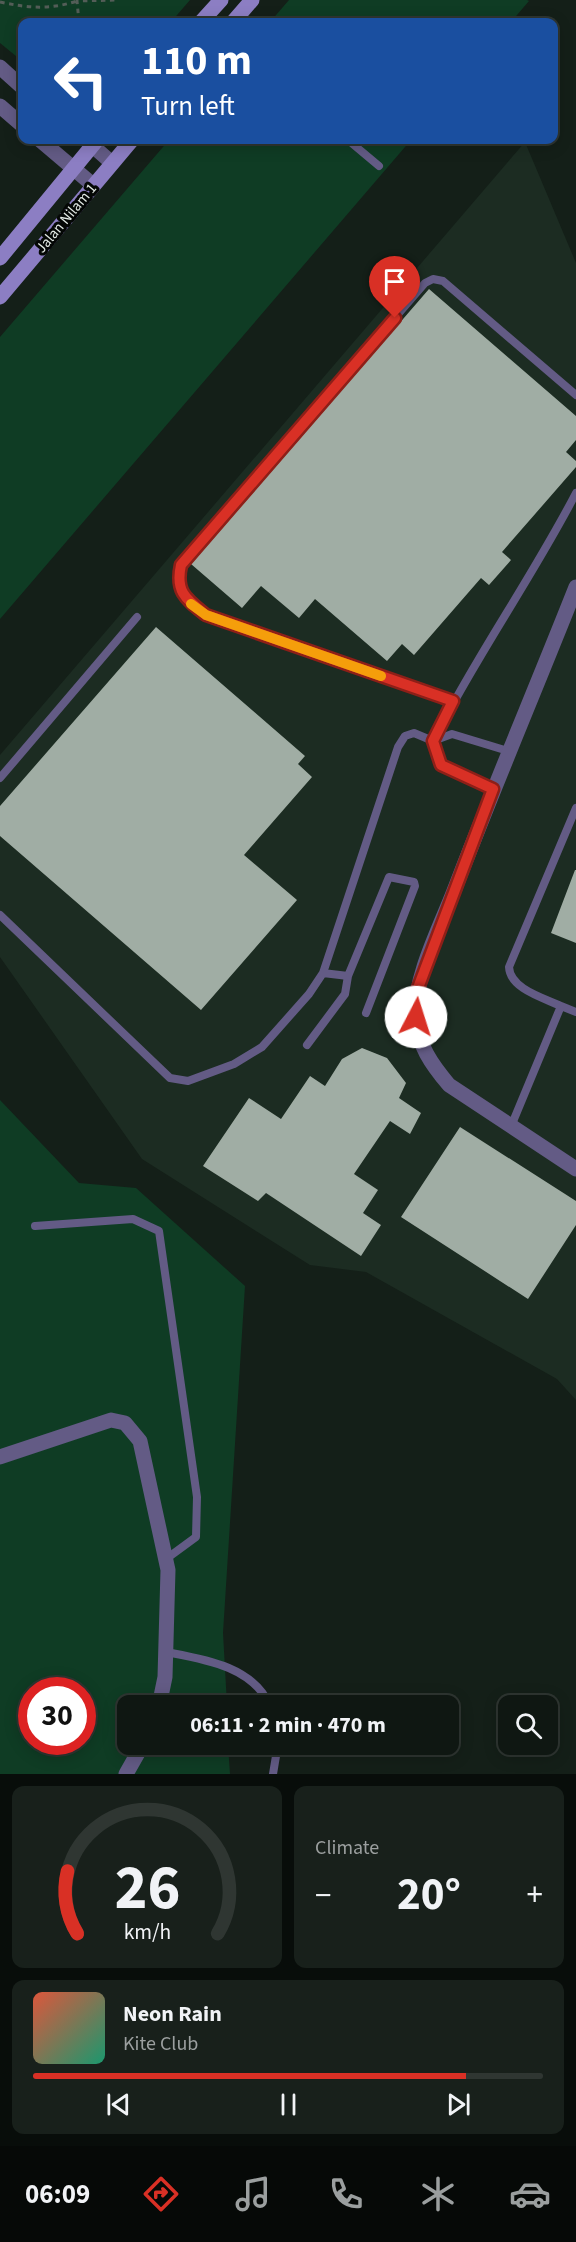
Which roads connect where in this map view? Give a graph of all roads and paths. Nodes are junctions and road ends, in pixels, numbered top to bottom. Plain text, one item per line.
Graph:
1 (116, 0) edge
2 (221, 0) edge
3 (252, 0) edge
4 (77, 1) edge
5 (0, 2) edge
6 (79, 18) edge
7 (207, 18) edge
8 (236, 18) edge
9 (0, 68) edge
10 (18, 84) edge
11 (0, 106) edge
12 (18, 122) edge
13 (45, 144) edge
14 (90, 144) edge
15 (95, 144) edge
16 (129, 144) edge
17 (353, 144) edge
18 (112, 163) junction
19 (379, 166) dead end
20 (73, 167) junction
21 (93, 185) junction
22 (0, 258) edge
23 (0, 297) edge
24 (576, 395) edge
25 (576, 493) edge
26 (576, 586) edge
27 (137, 617) dead end
28 (453, 701) junction
29 (433, 741) junction
30 (508, 751) junction
31 (0, 778) edge
32 (493, 789) junction
33 (576, 808) edge
34 (0, 915) edge
35 (323, 973) junction
36 (348, 976) junction
37 (561, 1006) junction
38 (576, 1012) edge
39 (366, 1013) dead end
40 (307, 1045) dead end
41 (512, 1124) junction
42 (576, 1168) edge
43 (35, 1226) dead end
44 (0, 1457) edge
45 (166, 1559) junction
46 (166, 1652) junction
47 (160, 1695) edge
48 (265, 1695) edge
49 (137, 1755) edge
50 (276, 1755) edge
51 (126, 1774) edge
52 (273, 1774) edge

1 - 4 path
2 - 7 main road
3 - 8 main road
4 - 5 path
4 - 6 path
9 - 10 street
11 - 12 street
13 - 20 street
14 - 20 main road, Jalan Nilam 1
15 - 18 street
16 - 18 main road, Jalan Nilam 1
17 - 19 lane
18 - 21 main road, Jalan Nilam 1
20 - 21 street
20 - 22 main road, Jalan Nilam 1
21 - 23 main road, Jalan Nilam 1
24 - 28 lane
25 - 28 lane
26 - 30 street
27 - 31 lane
28 - 29 lane
29 - 30 lane
29 - 32 lane
29 - 35 lane
30 - 32 street
32 - 41 street
33 - 37 lane
34 - 35 lane
35 - 36 lane
36 - 39 lane
36 - 40 lane
37 - 38 lane
37 - 41 lane
41 - 42 street
43 - 45 lane
44 - 45 street
45 - 46 street
46 - 47 street
46 - 48 lane
49 - 51 street
50 - 52 lane

